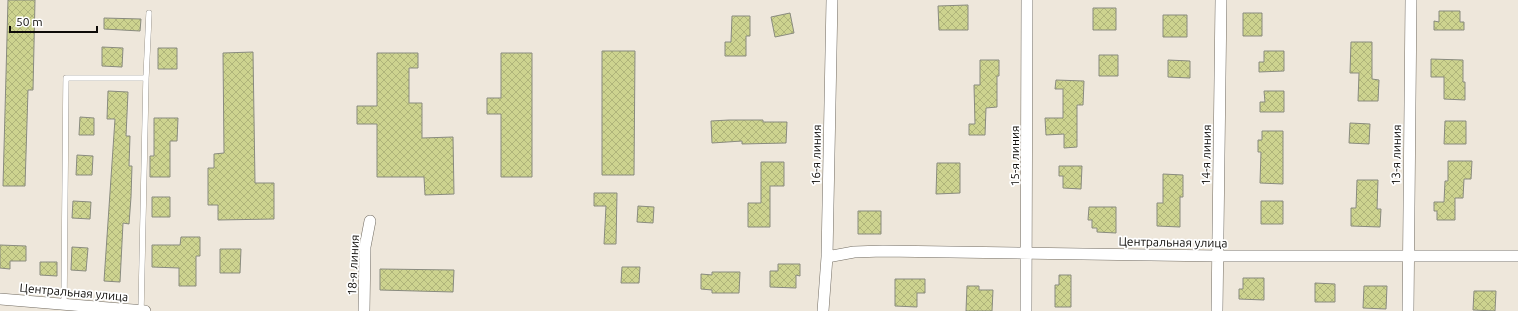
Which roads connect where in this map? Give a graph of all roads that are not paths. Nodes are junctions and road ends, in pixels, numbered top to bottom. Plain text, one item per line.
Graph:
1 (832, 0) edge
2 (1027, 0) edge
3 (1221, 0) edge
4 (1411, 0) edge
5 (149, 14) dead end
6 (146, 78) junction
7 (370, 221) dead end
8 (1027, 253) junction
9 (1407, 255) junction
10 (1218, 256) junction
11 (1518, 256) edge
12 (827, 257) junction
13 (0, 299) edge
14 (64, 304) junction
15 (141, 311) edge
16 (145, 311) edge
17 (364, 311) edge
18 (823, 311) edge
19 (1026, 311) edge
20 (1217, 311) edge
21 (1408, 311) edge

1 - 12 street, 16-я линия
2 - 8 street, 15-я линия
3 - 10 street, 14-я линия
4 - 9 street, 13-я линия
5 - 6 lane
6 - 14 lane
6 - 15 lane
7 - 17 street, 18-я линия
8 - 10 street, Центральная улица
8 - 12 street, Центральная улица
8 - 19 street, 15-я линия
9 - 10 street, Центральная улица
9 - 11 street, Центральная улица
9 - 21 street, 13-я линия
10 - 20 street, 14-я линия
12 - 18 street, 16-я линия
13 - 14 street, Центральная улица
14 - 15 street, Центральная улица
15 - 16 street, Центральная улица

